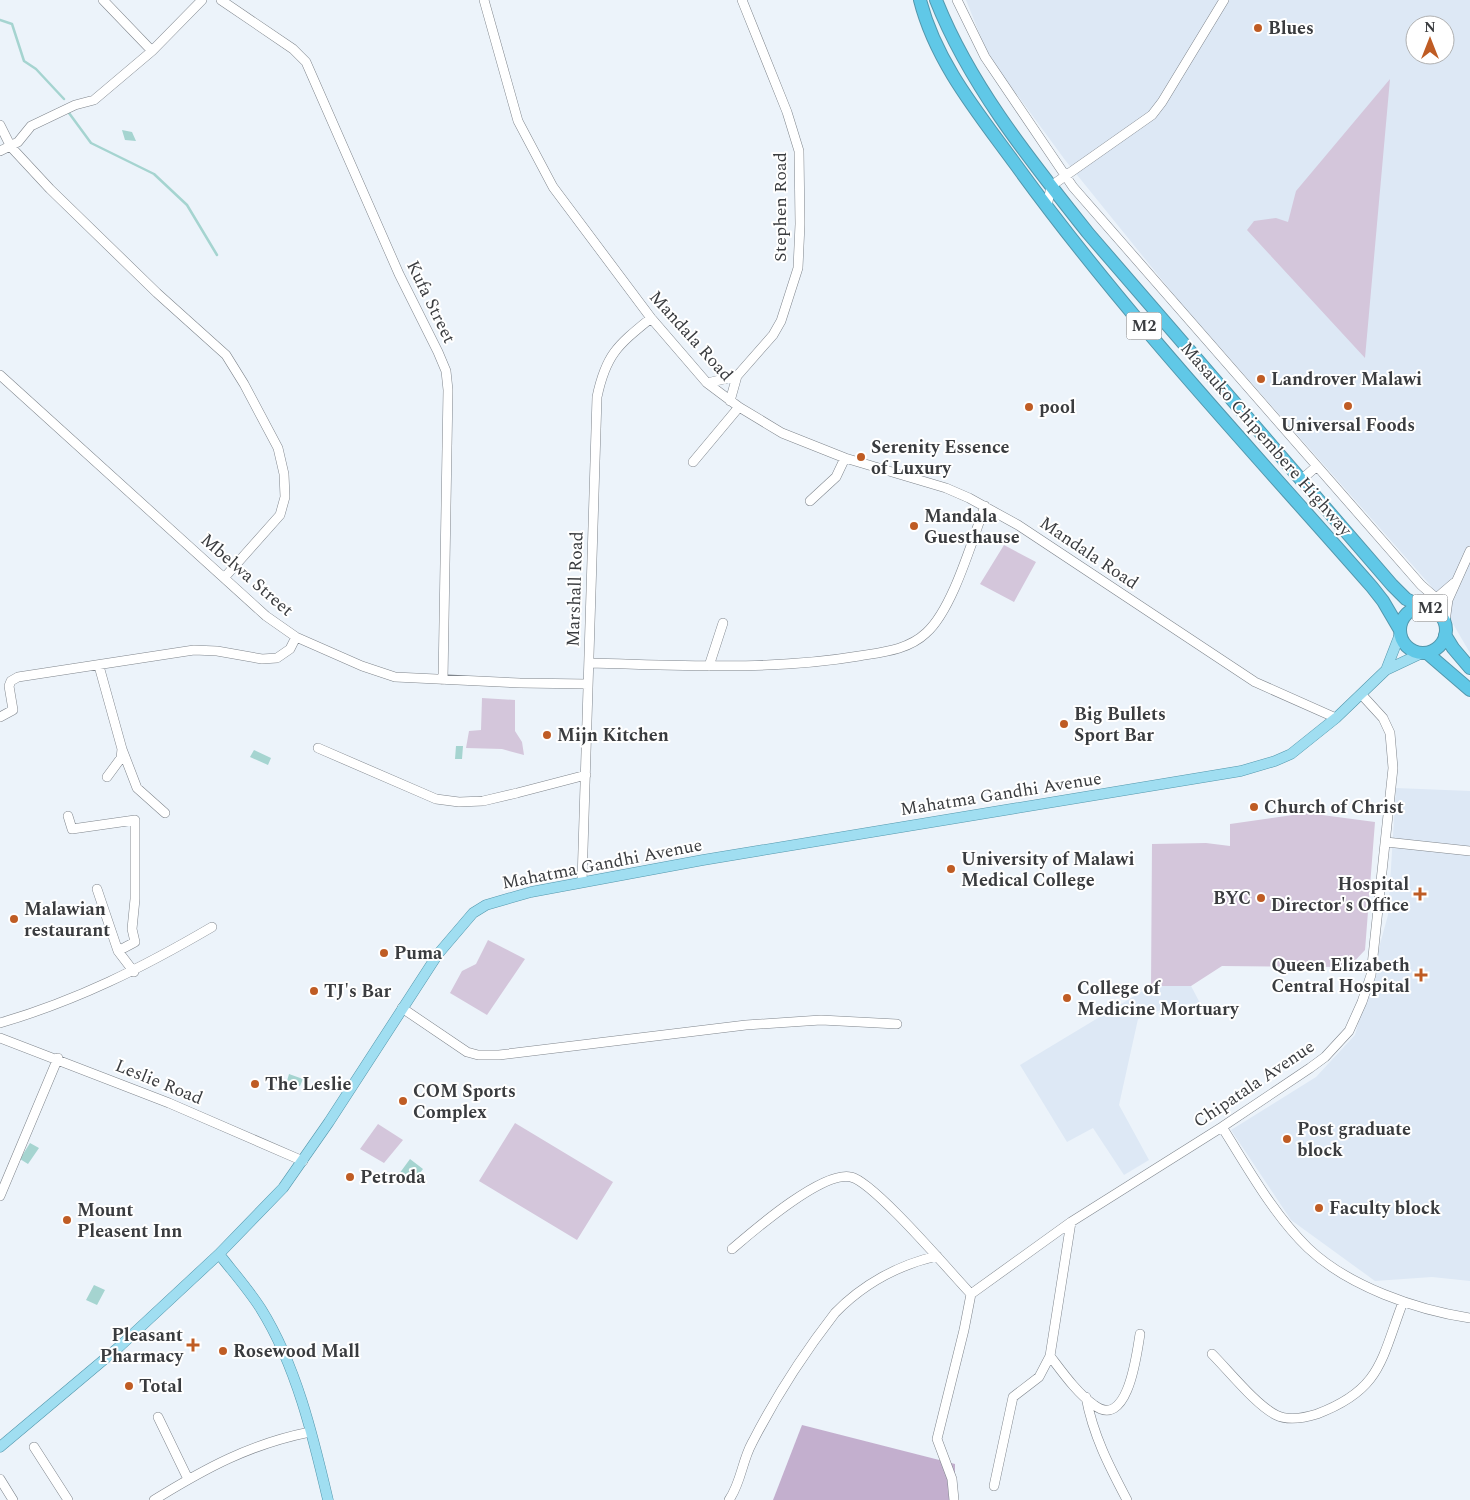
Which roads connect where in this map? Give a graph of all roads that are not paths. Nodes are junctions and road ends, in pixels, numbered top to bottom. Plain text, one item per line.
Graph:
1 (103, 0) edge
2 (202, 0) edge
3 (221, 0) edge
4 (484, 0) edge
5 (742, 0) edge
6 (920, 0) edge
7 (936, 0) edge
8 (957, 0) edge
9 (1224, 0) edge
10 (152, 51) junction
11 (0, 125) edge
12 (11, 147) junction
13 (0, 152) edge
14 (1066, 176) junction
15 (1051, 186) junction
16 (1046, 207) junction
17 (651, 318) junction
18 (0, 375) edge
19 (737, 376) junction
20 (707, 383) junction
21 (730, 401) junction
22 (739, 407) junction
23 (845, 458) junction
24 (693, 462) dead end
25 (1317, 466) junction
26 (1301, 480) junction
27 (810, 501) dead end
28 (985, 506) junction
29 (1470, 551) edge
30 (224, 578) junction
31 (1457, 579) junction
32 (1436, 598) junction
33 (1424, 607) junction
34 (723, 623) dead end
35 (1445, 628) junction
36 (1400, 632) junction
37 (296, 637) junction
38 (1424, 653) junction
39 (590, 663) junction
40 (99, 666) junction
41 (708, 666) junction
42 (1470, 668) edge
43 (1386, 670) junction
44 (443, 680) junction
45 (588, 684) junction
46 (1470, 690) edge
47 (1361, 694) junction
48 (0, 717) edge
49 (1336, 718) junction
50 (318, 748) dead end
51 (122, 749) junction
52 (586, 775) junction
53 (106, 777) dead end
54 (165, 813) dead end
55 (68, 816) dead end
56 (1386, 842) junction
57 (1470, 851) edge
58 (582, 882) junction
59 (97, 889) dead end
60 (212, 927) dead end
61 (118, 951) junction
62 (134, 972) junction
63 (402, 1008) junction
64 (0, 1023) edge
65 (897, 1024) dead end
66 (0, 1038) edge
67 (58, 1058) junction
68 (1222, 1127) junction
69 (303, 1161) junction
70 (0, 1196) edge
71 (1071, 1222) junction
72 (732, 1249) dead end
73 (219, 1254) junction
74 (937, 1256) junction
75 (971, 1294) junction
76 (1403, 1302) junction
77 (1470, 1318) edge
78 (1140, 1334) dead end
79 (1212, 1354) dead end
80 (1050, 1356) junction
81 (1086, 1397) junction
82 (158, 1417) dead end
83 (310, 1432) junction
84 (0, 1447) edge
85 (34, 1447) dead end
86 (0, 1479) edge
87 (188, 1479) junction
88 (994, 1486) dead end
89 (13, 1500) edge
90 (68, 1500) edge
91 (154, 1500) edge
92 (328, 1500) edge
93 (730, 1500) edge
94 (954, 1500) edge
95 (1127, 1500) edge

1 - 10 street
2 - 10 street
3 - 44 street, Kufa Street
4 - 17 street, Mandala Road
5 - 19 street, Stephen Road
6 - 16 highway, Masauko Chipembere Highway / M2
7 - 15 highway, Masauko Chipembere Highway / M2
8 - 14 street
9 - 14 street
10 - 12 street
11 - 12 street
12 - 13 street
12 - 30 street
14 - 15 street
14 - 25 street
15 - 16 street
15 - 26 highway, Masauko Chipembere Highway / M2
16 - 36 highway, Masauko Chipembere Highway / M2
17 - 20 street, Mandala Road
17 - 39 street, Marshall Road
18 - 30 street, Mbelwa Street
19 - 20 street
19 - 21 street, Stephen Road
20 - 21 street, Mandala Road
21 - 22 street, Mandala Road
22 - 23 street, Mandala Road
22 - 24 street
23 - 27 street
23 - 28 street, Mandala Road
25 - 26 street
25 - 32 street
26 - 33 highway, Masauko Chipembere Highway / M2
28 - 41 street
28 - 49 street, Mandala Road
29 - 31 street
30 - 37 street, Mbelwa Street
31 - 32 street
31 - 35 street
32 - 33 street
33 - 35 highway, M2
33 - 36 highway, M2
34 - 41 street
35 - 38 highway, M2
35 - 42 highway, M2
36 - 38 highway, M2
36 - 43 main road, Mahatma Gandhi Avenue
37 - 40 street
37 - 44 street, Mbelwa Street
38 - 43 main road, Mahatma Gandhi Avenue
38 - 46 highway, M2
39 - 41 street
39 - 45 street, Marshall Road
40 - 48 street
40 - 51 street
43 - 47 main road, Mahatma Gandhi Avenue
44 - 45 street, Mbelwa Street
45 - 52 street, Marshall Road
47 - 49 main road, Mahatma Gandhi Avenue
47 - 56 street, Chipatala Avenue
49 - 58 main road, Mahatma Gandhi Avenue
50 - 52 street
51 - 53 street
51 - 54 street
52 - 58 street, Marshall Road
55 - 61 street
56 - 57 street
56 - 68 street, Chipatala Avenue
58 - 63 main road, Mahatma Gandhi Avenue
59 - 61 street
60 - 62 street
61 - 62 street
62 - 64 street
63 - 65 street
63 - 69 main road, Mahatma Gandhi Avenue
66 - 67 street, Leslie Road
67 - 69 street, Leslie Road
67 - 70 street
68 - 71 street, Chipatala Avenue
68 - 76 street
69 - 73 main road, Mahatma Gandhi Avenue
71 - 75 street, Chipatala Avenue
71 - 80 street
72 - 74 street
73 - 83 main road
73 - 84 main road, Mahatma Gandhi Avenue
74 - 75 street
74 - 93 street
75 - 94 street
76 - 77 street
76 - 79 street
78 - 81 street
80 - 81 street
80 - 88 street
81 - 95 street
82 - 87 street
83 - 87 street
83 - 92 main road
85 - 90 street
86 - 89 street
87 - 91 street

